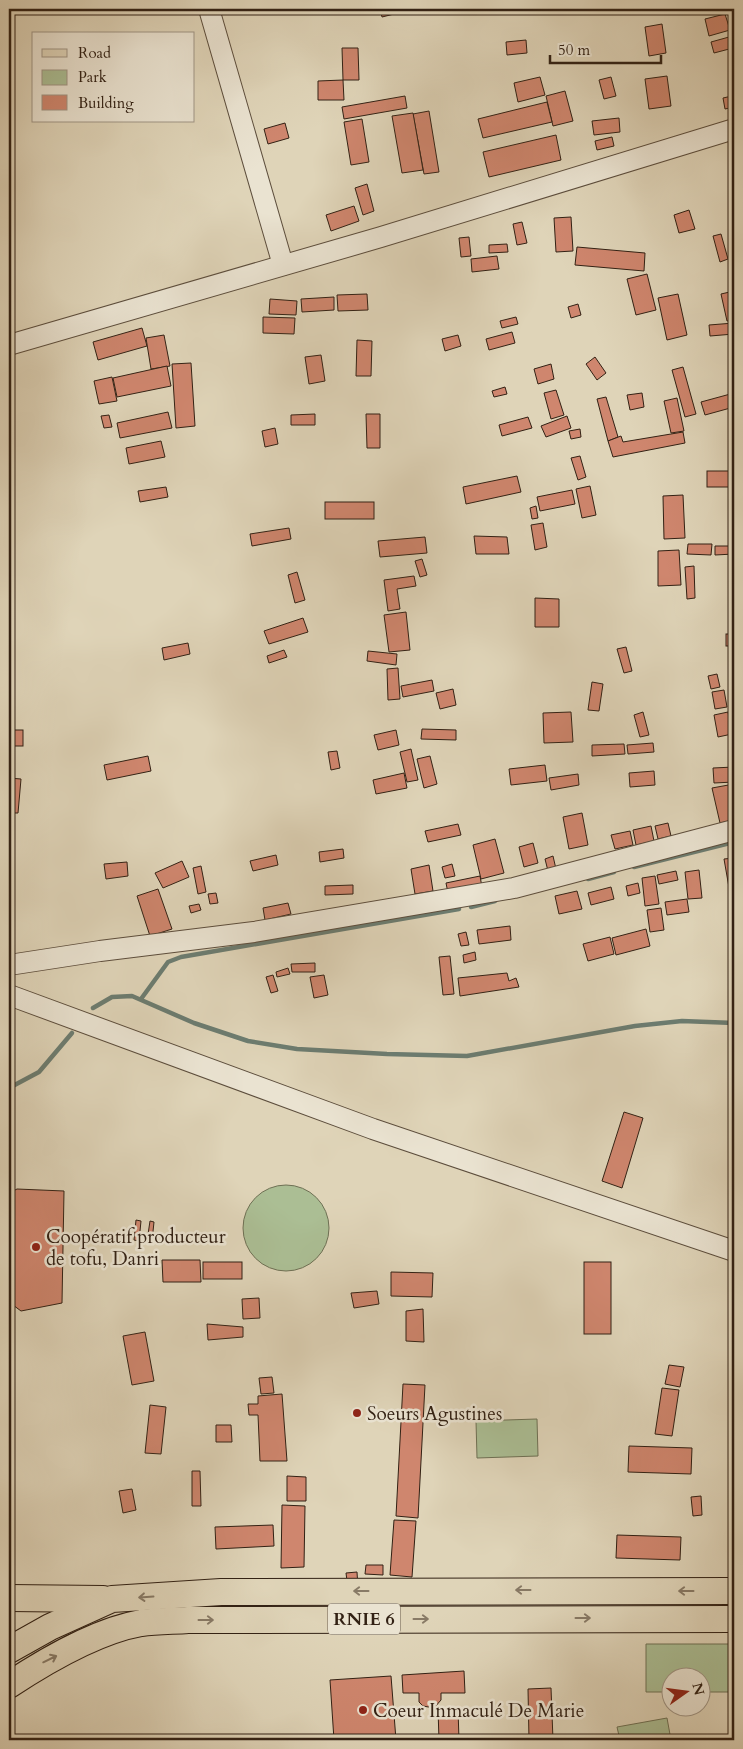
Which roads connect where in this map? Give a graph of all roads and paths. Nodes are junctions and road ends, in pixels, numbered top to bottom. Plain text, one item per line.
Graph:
1 (209, 9) edge
2 (734, 129) edge
3 (284, 265) junction
4 (9, 345) edge
5 (734, 830) edge
6 (9, 965) edge
7 (9, 995) edge
8 (734, 1252) edge
9 (734, 1591) edge
10 (9, 1598) edge
11 (112, 1599) junction
12 (734, 1619) edge
13 (9, 1650) edge
14 (9, 1685) edge

1 - 3 street
2 - 3 street
3 - 4 street
5 - 6 street
7 - 8 street
9 -> 11 main road, RNIE 6
10 - 11 main road
11 - 13 main road, RNIE 6
14 -> 12 main road, RNIE 6

